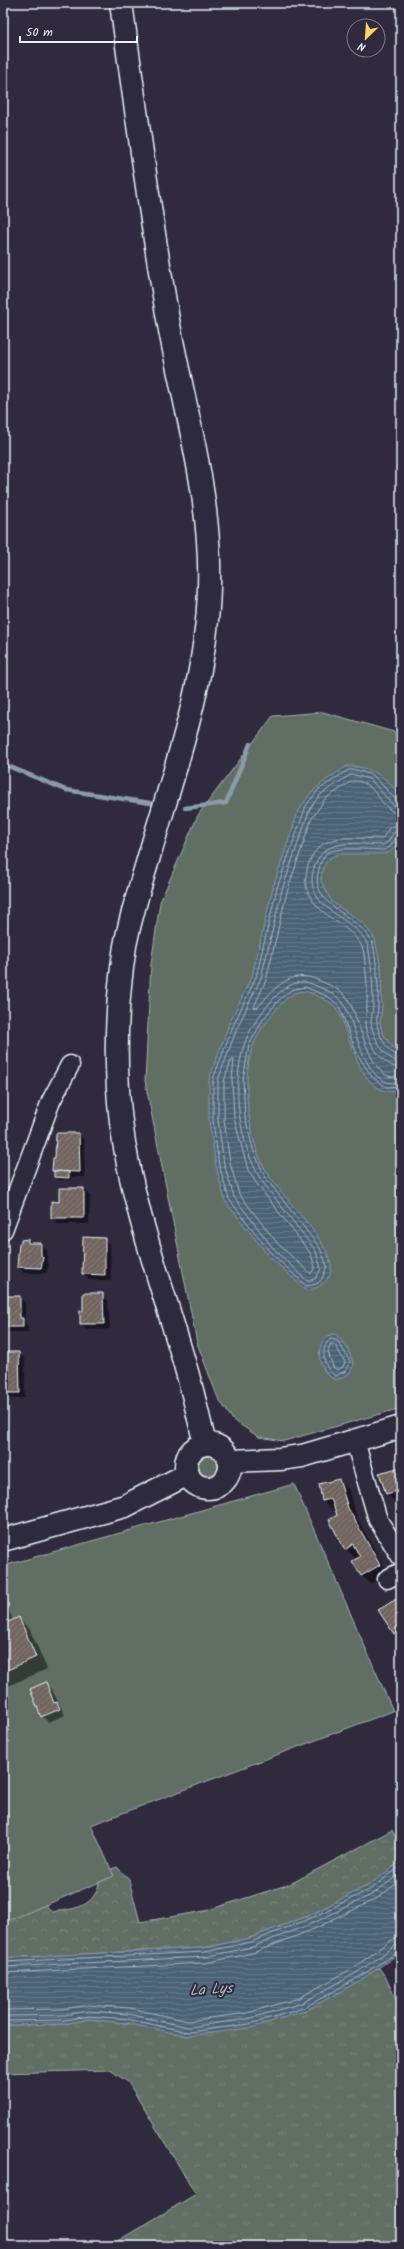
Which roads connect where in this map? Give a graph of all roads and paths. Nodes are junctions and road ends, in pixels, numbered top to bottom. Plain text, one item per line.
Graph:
1 (121, 3) edge
2 (70, 1065) dead end
3 (3, 1230) edge
4 (401, 1427) edge
5 (355, 1440) junction
6 (205, 1444) junction
7 (230, 1461) junction
8 (188, 1474) junction
9 (3, 1540) edge
10 (401, 1557) edge

1 - 6 main road
2 - 3 street
4 - 5 main road
5 - 7 main road
5 - 10 street
6 - 7 main road
6 - 8 main road
7 - 8 main road
8 - 9 main road

